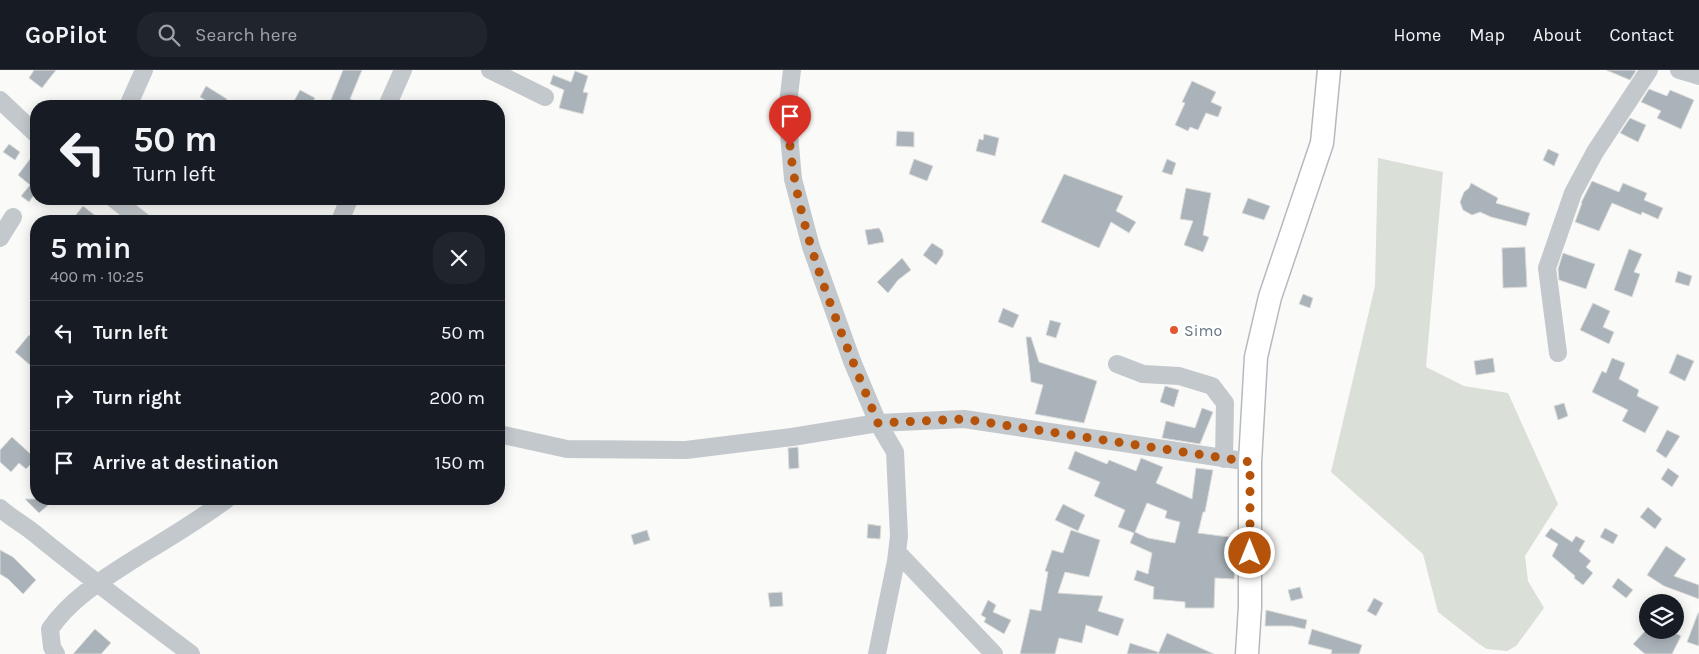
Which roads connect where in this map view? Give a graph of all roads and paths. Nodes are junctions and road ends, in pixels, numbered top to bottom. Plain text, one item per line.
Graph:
1 (144, 70) edge
2 (403, 70) edge
3 (490, 70) edge
4 (792, 70) edge
5 (1329, 70) edge
6 (1649, 70) edge
7 (1679, 70) edge
8 (1699, 76) edge
9 (545, 97) dead end
10 (0, 100) edge
11 (131, 100) edge
12 (390, 100) edge
13 (30, 128) edge
14 (122, 205) edge
15 (134, 215) edge
16 (13, 217) dead end
17 (0, 238) edge
18 (1558, 352) dead end
19 (1117, 364) dead end
20 (878, 423) junction
21 (505, 435) edge
22 (1224, 459) junction
23 (1250, 462) junction
24 (219, 505) edge
25 (0, 508) edge
26 (897, 552) junction
27 (98, 583) junction
28 (56, 654) edge
29 (191, 654) edge
30 (877, 654) edge
31 (994, 654) edge
32 (1247, 654) edge

1 - 11 street
2 - 12 street
3 - 9 street
4 - 20 street
5 - 23 main road
6 - 18 street
7 - 8 street
10 - 13 street
14 - 15 street
16 - 17 street
19 - 22 street
20 - 21 street
20 - 22 street
20 - 26 street
22 - 23 street
23 - 32 main road
24 - 27 street
25 - 27 street
26 - 30 street
26 - 31 street
27 - 28 street
27 - 29 street

